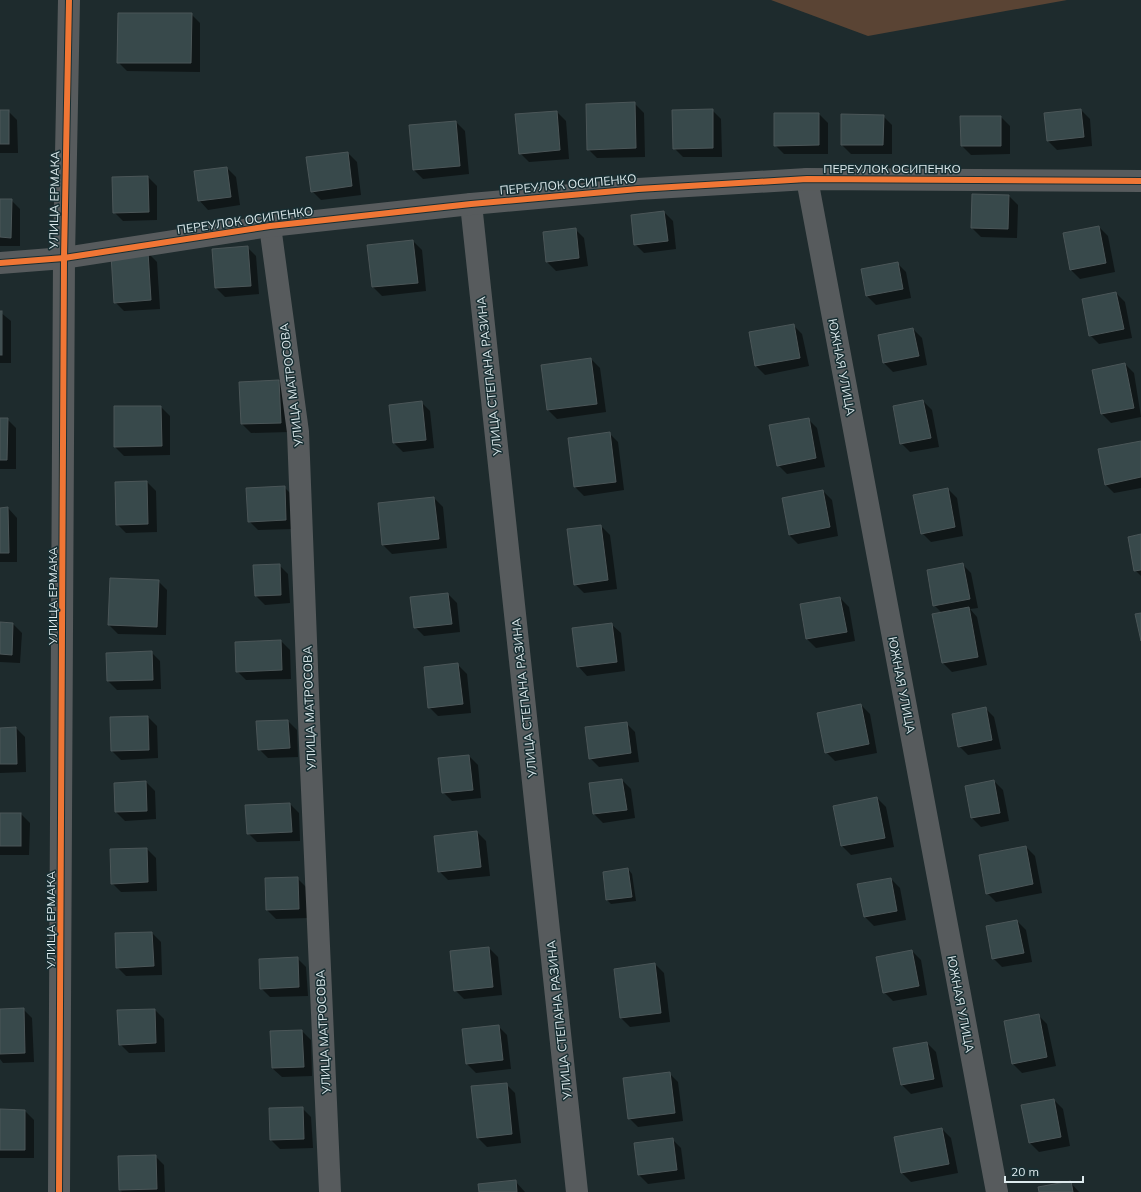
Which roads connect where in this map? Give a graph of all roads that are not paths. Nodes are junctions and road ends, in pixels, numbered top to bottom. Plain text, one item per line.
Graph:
1 (69, 0) edge
2 (807, 179) junction
3 (1141, 181) edge
4 (471, 204) junction
5 (270, 226) junction
6 (64, 258) junction
7 (0, 263) edge
8 (59, 1192) edge
9 (330, 1192) edge
10 (577, 1192) edge
11 (997, 1192) edge

1 - 6 street, УЛИЦА ЕРМАКА
2 - 3 street, ПЕРЕУЛОК ОСИПЕНКО
2 - 4 street, ПЕРЕУЛОК ОСИПЕНКО
2 - 11 street, ЮЖНАЯ УЛИЦА
4 - 5 street, ПЕРЕУЛОК ОСИПЕНКО
4 - 10 street, УЛИЦА СТЕПАНА РАЗИНА
5 - 6 street, ПЕРЕУЛОК ОСИПЕНКО
5 - 9 street, УЛИЦА МАТРОСОВА
6 - 7 street, ПЕРЕУЛОК ОСИПЕНКО
6 - 8 street, УЛИЦА ЕРМАКА

